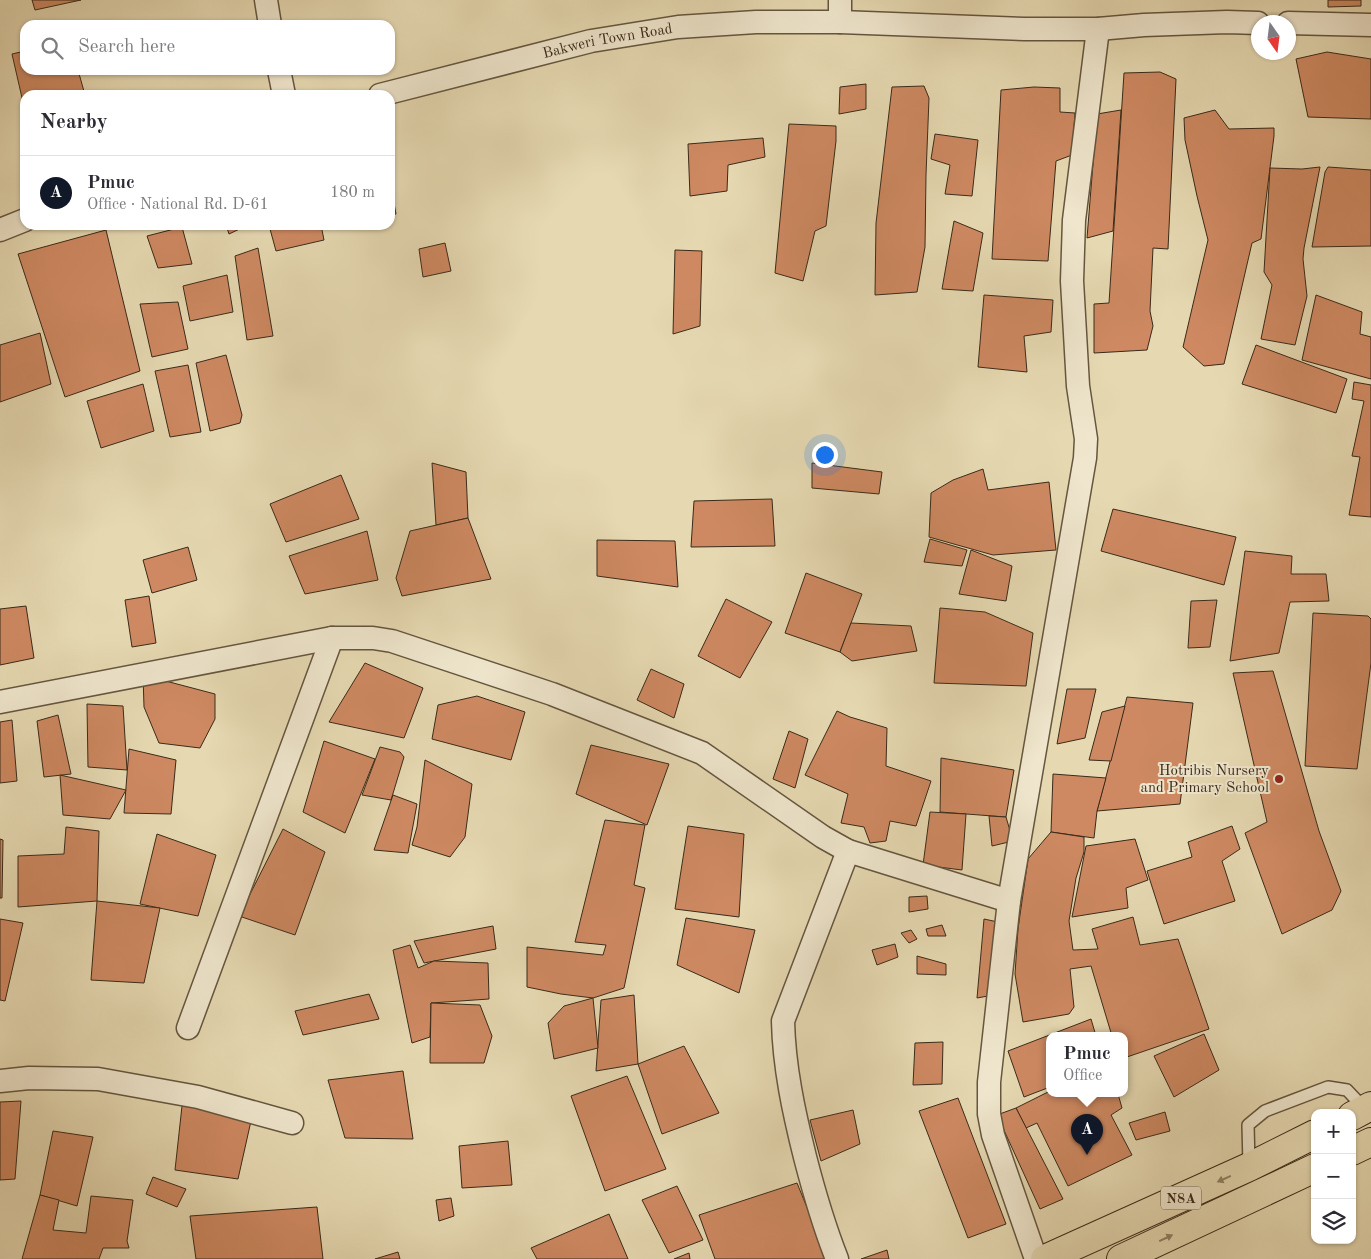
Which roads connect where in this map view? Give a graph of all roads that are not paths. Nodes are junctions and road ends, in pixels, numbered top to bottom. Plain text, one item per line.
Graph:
1 (266, 0) edge
2 (840, 11) edge
3 (269, 20) edge
4 (1251, 23) edge
5 (1296, 23) edge
6 (1371, 25) edge
7 (1098, 29) junction
8 (280, 75) edge
9 (283, 90) edge
10 (395, 91) edge
11 (20, 222) edge
12 (0, 230) edge
13 (332, 638) junction
14 (0, 702) edge
15 (848, 852) junction
16 (1009, 901) junction
17 (188, 1028) dead end
18 (0, 1081) edge
19 (1363, 1110) edge
20 (292, 1123) dead end
21 (1311, 1136) edge
22 (1371, 1142) edge
23 (1356, 1149) edge
24 (1249, 1167) junction
25 (1311, 1170) edge
26 (837, 1259) edge
27 (1036, 1259) edge
28 (1045, 1259) edge
29 (1121, 1259) edge

1 - 3 street
2 - 7 street, Bakweri Town Road
2 - 10 street, Bakweri Town Road
4 - 7 street, Bakweri Town Road
5 - 6 street
7 - 16 street
8 - 9 street
11 - 12 street
13 - 14 street
13 - 15 street
13 - 17 street
15 - 16 street
15 - 26 street
16 - 27 street
18 - 20 street
19 - 24 lane
21 - 24 highway, N8A
22 - 23 highway
24 -> 28 highway, N8A
29 -> 25 highway, N8A

